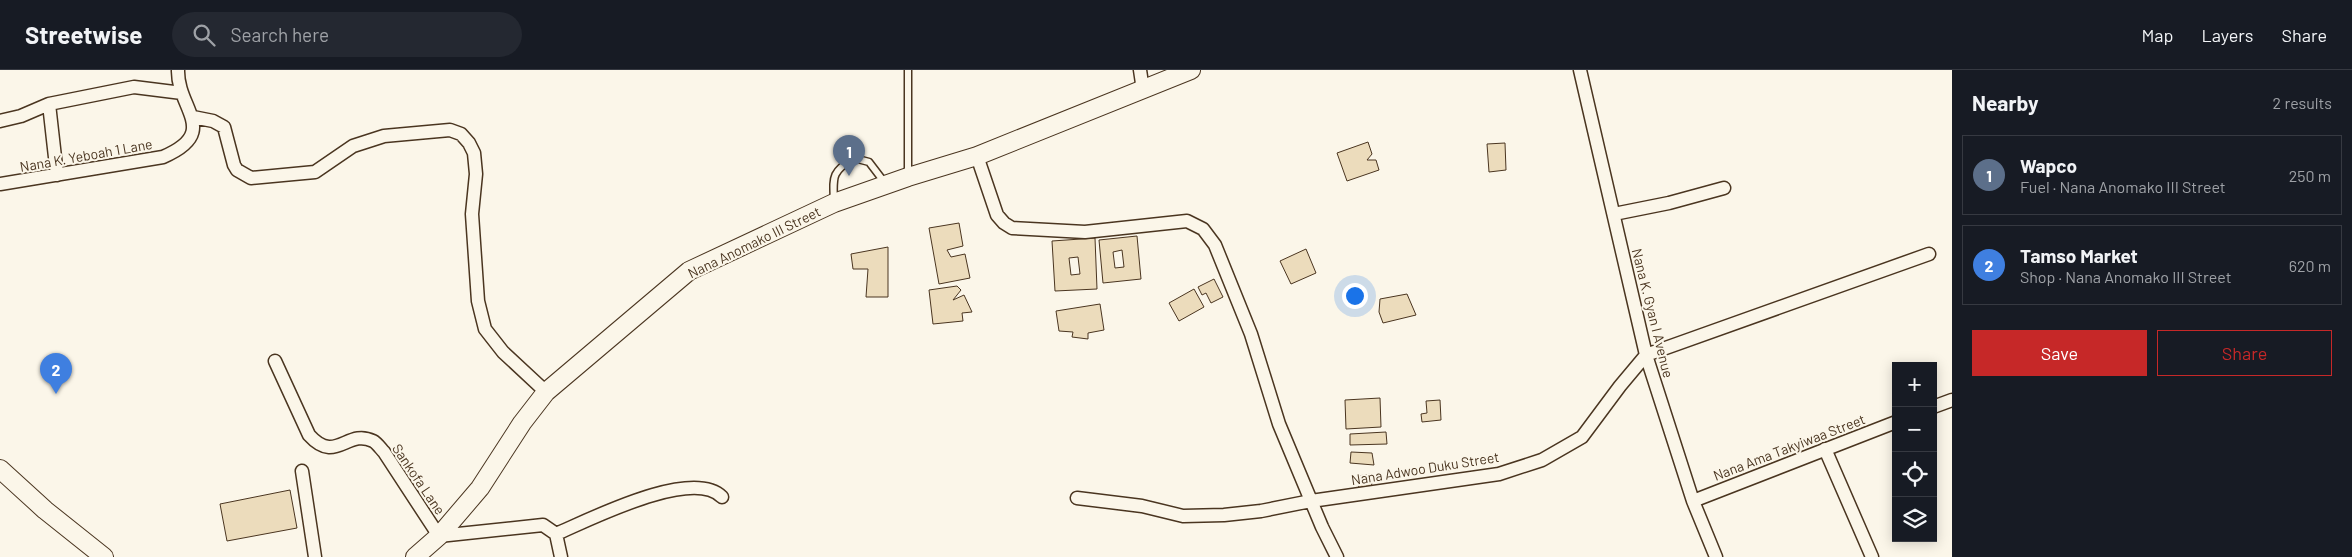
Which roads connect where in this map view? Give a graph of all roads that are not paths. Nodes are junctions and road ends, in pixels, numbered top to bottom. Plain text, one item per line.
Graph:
1 (178, 70) edge
2 (908, 70) edge
3 (1140, 70) edge
4 (1191, 70) edge
5 (1580, 70) edge
6 (1143, 90) junction
7 (182, 93) junction
8 (49, 104) junction
9 (193, 117) junction
10 (0, 121) edge
11 (977, 156) junction
12 (58, 175) junction
13 (908, 177) junction
14 (0, 184) edge
15 (886, 184) junction
16 (1724, 188) dead end
17 (834, 204) junction
18 (1614, 214) junction
19 (1929, 254) dead end
20 (1646, 355) junction
21 (275, 360) dead end
22 (546, 392) junction
23 (1952, 400) edge
24 (1937, 406) edge
25 (1892, 424) edge
26 (1825, 449) junction
27 (0, 469) edge
28 (302, 471) dead end
29 (722, 497) dead end
30 (1077, 498) dead end
31 (1311, 501) junction
32 (1693, 501) junction
33 (556, 534) junction
34 (440, 536) junction
35 (104, 557) edge
36 (315, 557) edge
37 (415, 557) edge
38 (561, 557) edge
39 (1337, 557) edge
40 (1716, 557) edge
41 (1872, 557) edge

1 - 7 street
2 - 13 lane
3 - 6 street
4 - 6 street, Nana Anomako III Street
5 - 18 street, Nana K. Gyan I Avenue
6 - 11 street, Nana Anomako III Street
7 - 8 street
7 - 9 street
8 - 10 street
8 - 12 street
9 - 12 street, Nana K. Yeboah 1 Lane
9 - 22 street
11 - 13 street, Nana Anomako III Street
11 - 31 street
12 - 14 street, Nana K. Yeboah 1 Lane
13 - 15 street, Nana Anomako III Street
15 - 17 street, Nana Anomako III Street
15 - 17 lane
16 - 18 street
17 - 22 street, Nana Anomako III Street
18 - 20 street, Nana K. Gyan I Avenue
19 - 20 street
20 - 31 street, Nana Adwoo Duku Street
20 - 32 street, Nana K. Gyan I Avenue
21 - 34 street, Sankofa Lane
22 - 34 street, Nana Anomako III Street
23 - 24 street
25 - 26 street, Nana Ama Takyiwaa Street
26 - 32 street, Nana Ama Takyiwaa Street
26 - 41 street
27 - 35 street
28 - 36 street
29 - 33 street
30 - 31 street, Nana Adwoo Duku Street
31 - 39 street
32 - 40 street, Nana K. Gyan I Avenue
33 - 34 street
33 - 38 street
34 - 37 street, Nana Anomako III Street

